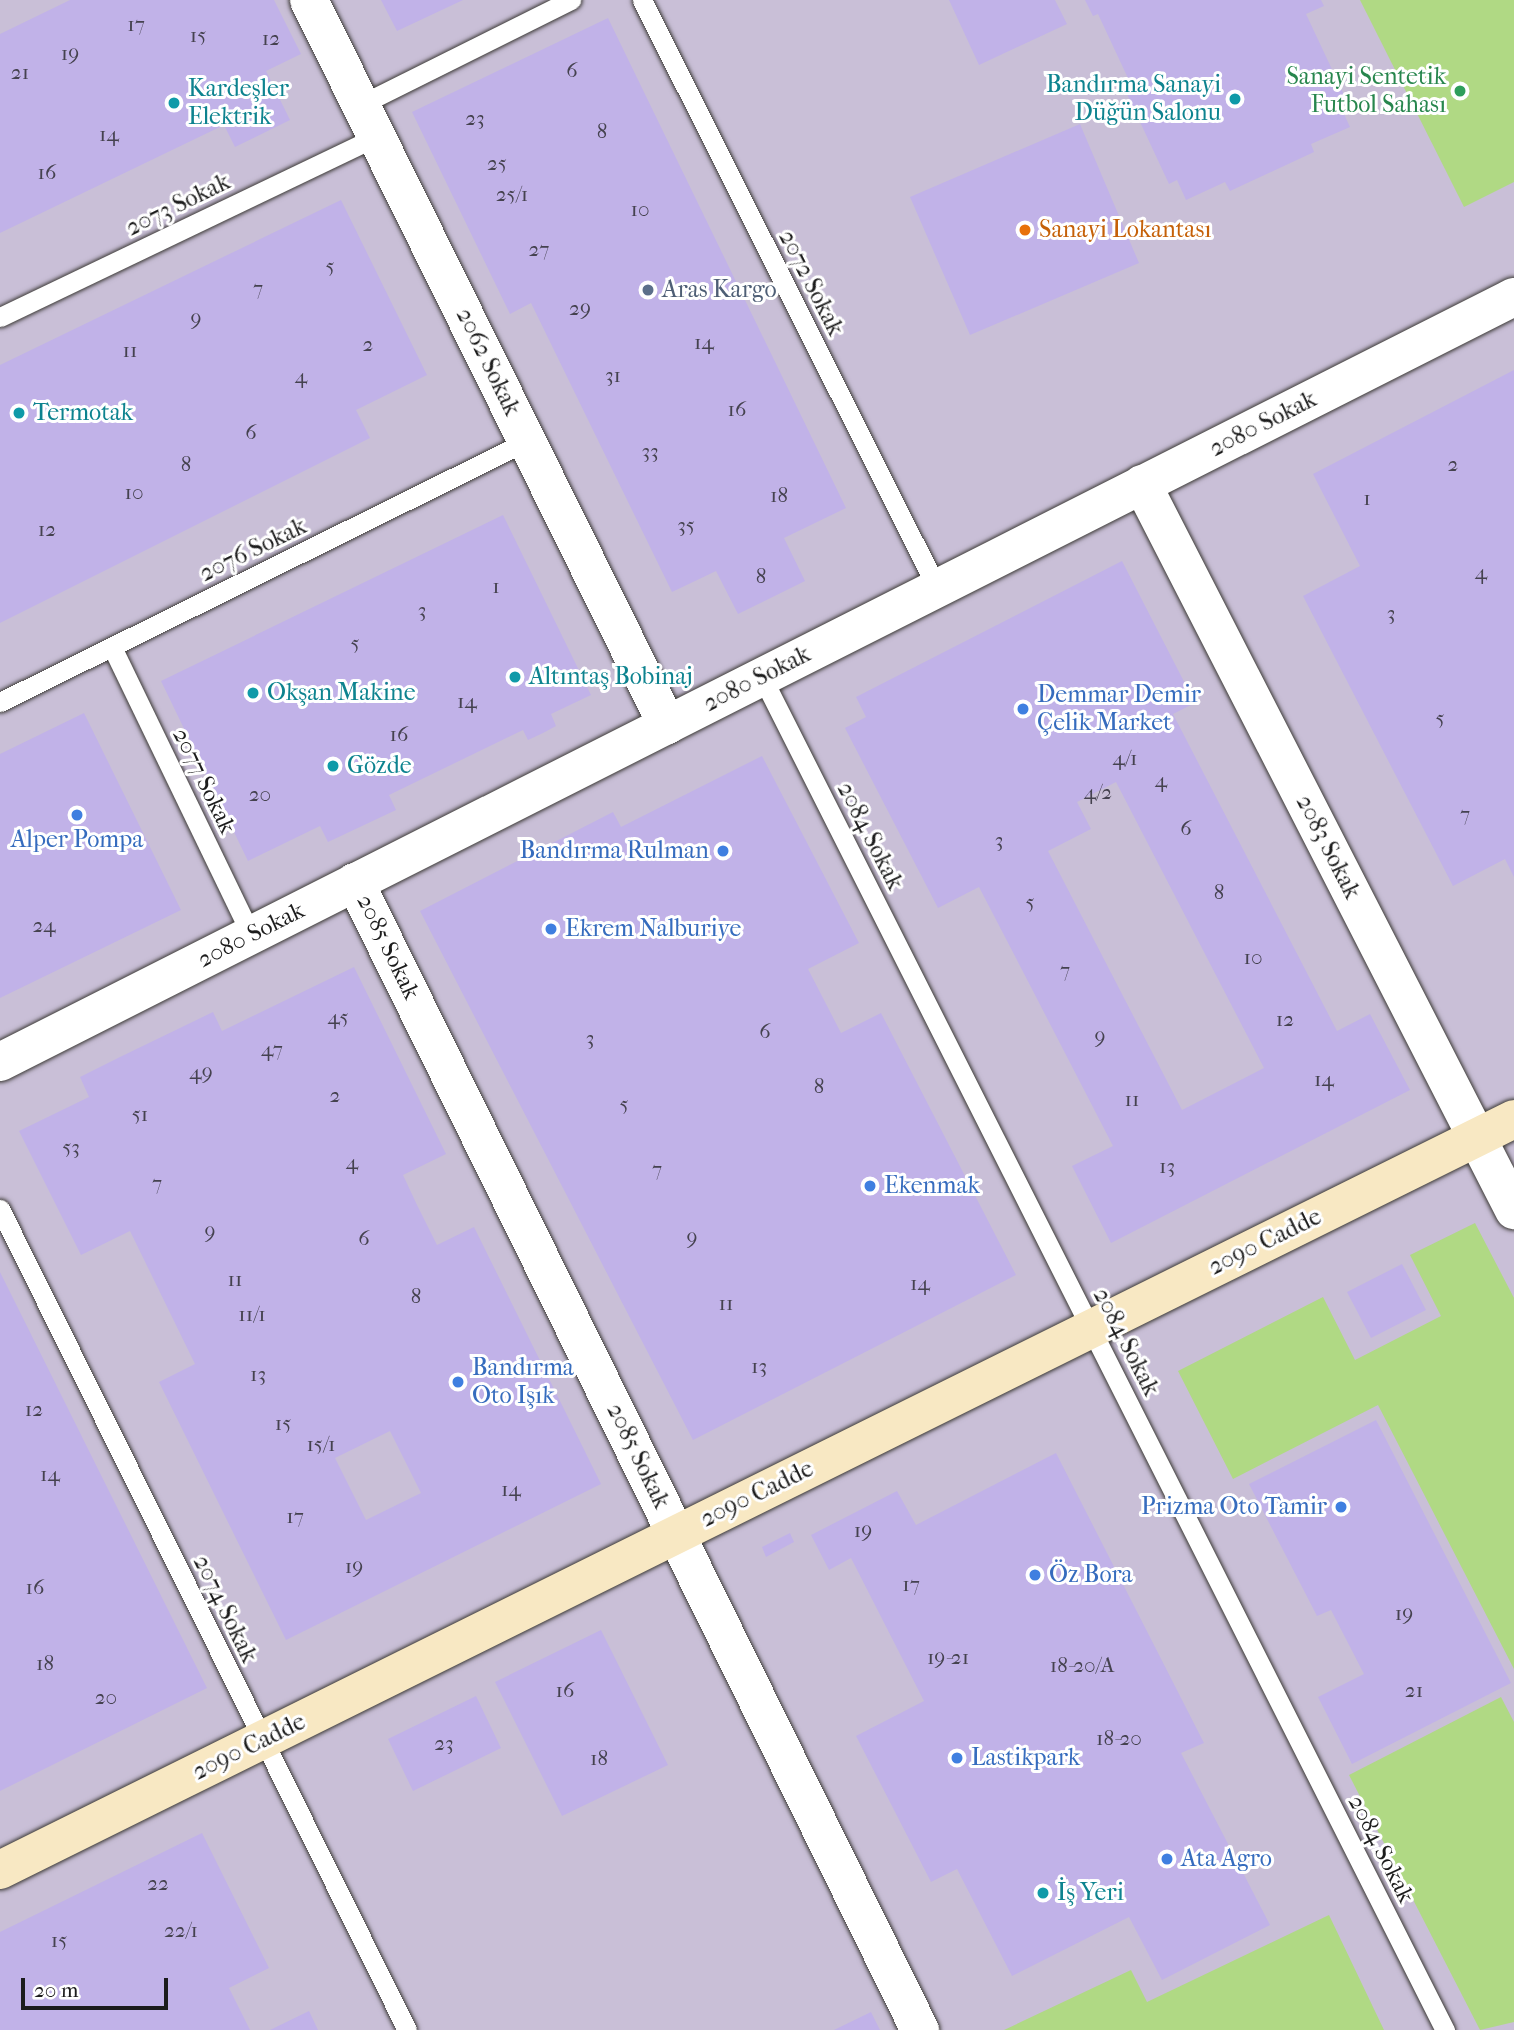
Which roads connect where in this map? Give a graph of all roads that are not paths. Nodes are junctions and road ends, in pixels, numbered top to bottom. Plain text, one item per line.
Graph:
1 (309, 0) edge
2 (571, 0) edge
3 (642, 0) edge
4 (369, 120) junction
5 (1514, 297) edge
6 (0, 317) edge
7 (527, 441) junction
8 (1142, 484) junction
9 (937, 588) junction
10 (112, 647) junction
11 (762, 677) junction
12 (0, 702) edge
13 (667, 725) junction
14 (355, 882) junction
15 (252, 936) junction
16 (0, 1062) edge
17 (1514, 1119) edge
18 (1477, 1137) junction
19 (0, 1209) edge
20 (1514, 1210) edge
21 (1091, 1328) junction
22 (676, 1534) junction
23 (263, 1740) junction
24 (0, 1870) edge
25 (407, 2030) edge
26 (920, 2030) edge
27 (1445, 2030) edge

1 - 4 street, 2062 Sokak
2 - 4 lane, 2073 Sokak
3 - 9 lane, 2072 Sokak
4 - 6 lane, 2073 Sokak
4 - 7 street, 2062 Sokak
5 - 8 street, 2080 Sokak
7 - 10 lane, 2076 Sokak
7 - 13 street, 2062 Sokak
8 - 9 street, 2080 Sokak
8 - 18 street, 2083 Sokak
9 - 11 street, 2080 Sokak
10 - 12 lane, 2076 Sokak
10 - 15 lane, 2077 Sokak
11 - 13 street, 2080 Sokak
11 - 21 lane, 2084 Sokak
13 - 14 street, 2080 Sokak
14 - 15 street, 2080 Sokak
14 - 22 street, 2085 Sokak
15 - 16 street, 2080 Sokak
17 - 18 street, 2090 Cadde
18 - 20 street, 2083 Sokak
18 - 21 street, 2090 Cadde
19 - 23 lane, 2074 Sokak
21 - 22 street, 2090 Cadde
21 - 27 lane, 2084 Sokak
22 - 23 street, 2090 Cadde
22 - 26 street, 2085 Sokak
23 - 24 street, 2090 Cadde
23 - 25 lane, 2074 Sokak

